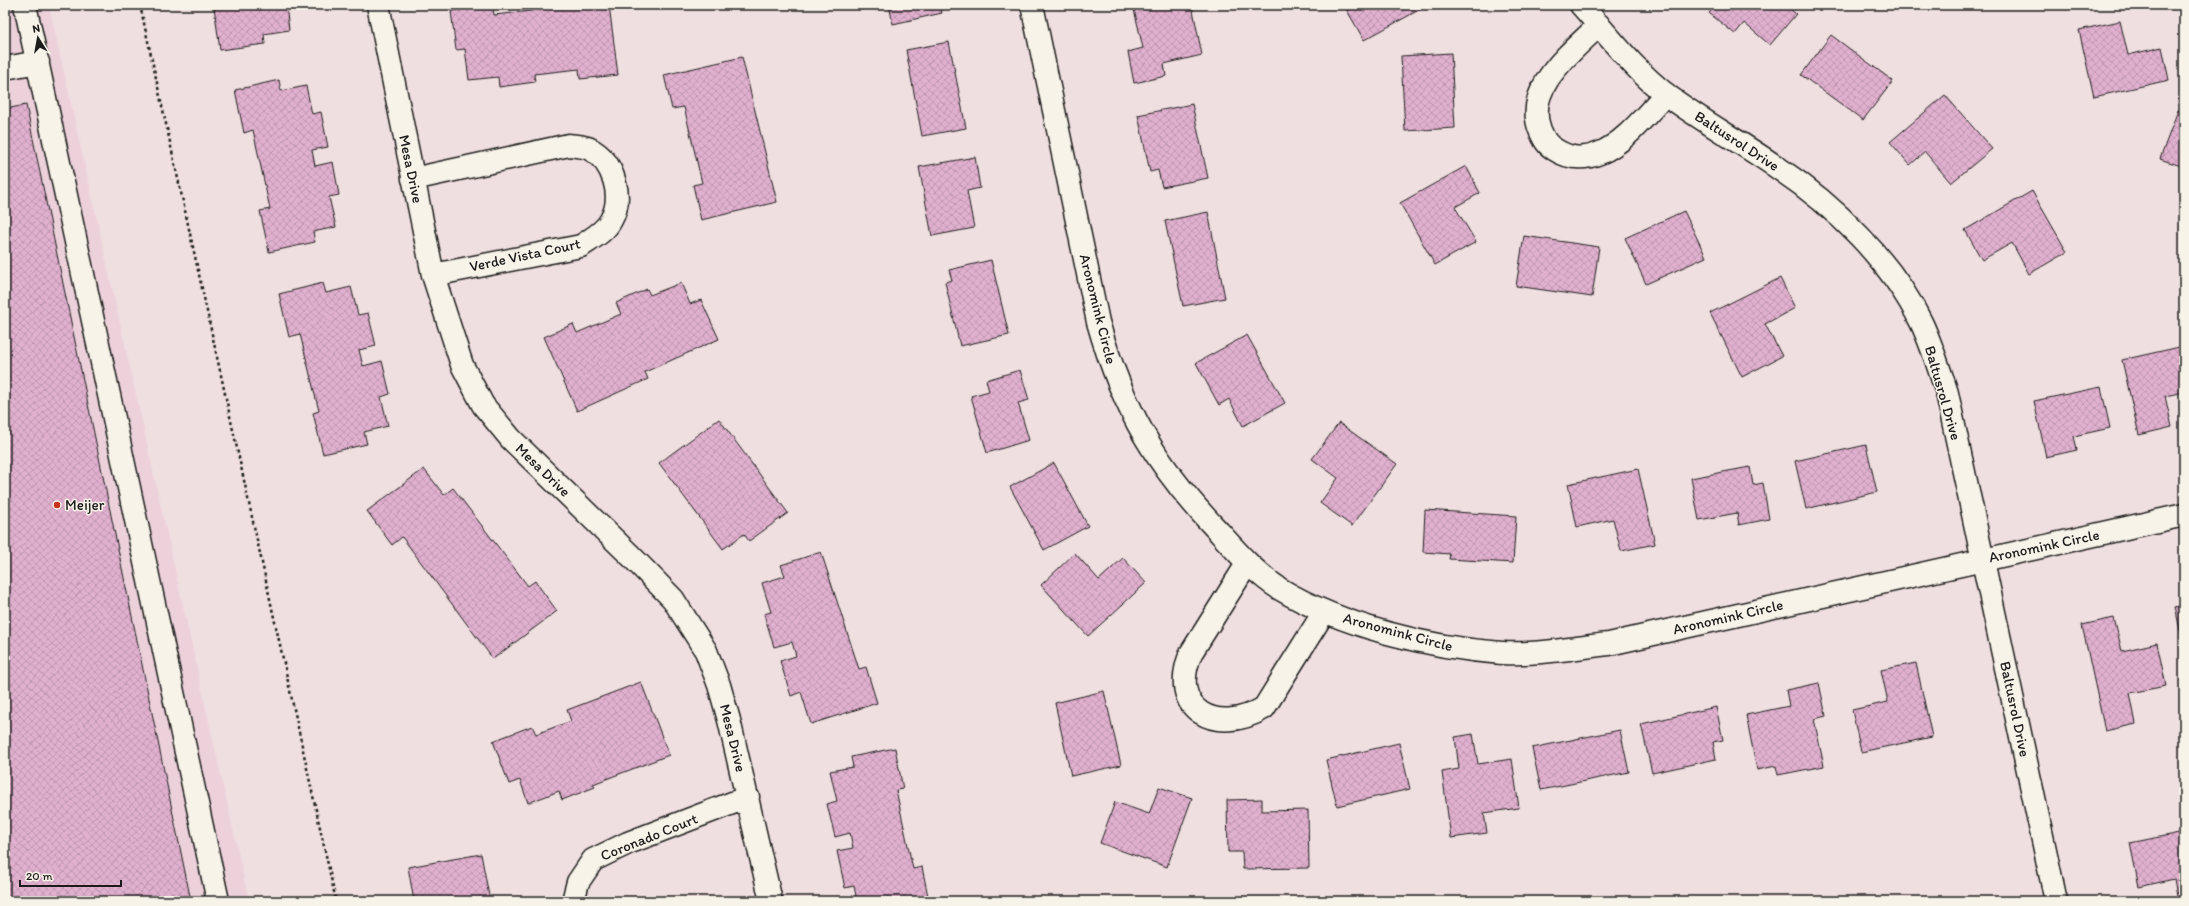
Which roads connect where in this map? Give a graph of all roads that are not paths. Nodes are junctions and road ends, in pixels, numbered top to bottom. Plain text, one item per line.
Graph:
1 (25, 5) edge
2 (378, 5) edge
3 (1032, 5) edge
4 (1581, 5) edge
5 (1599, 25) junction
6 (38, 62) junction
7 (5, 68) edge
8 (1666, 94) junction
9 (413, 179) junction
10 (433, 275) junction
11 (2184, 515) edge
12 (1982, 559) junction
13 (1247, 564) junction
14 (1324, 612) junction
15 (748, 797) junction
16 (218, 901) edge
17 (573, 901) edge
18 (771, 901) edge
19 (2056, 901) edge

1 - 6 street
2 - 9 street, Mesa Drive
3 - 13 street, Aronomink Circle
4 - 5 street, Baltusrol Drive
5 - 8 street, Baltusrol Drive
5 - 8 street
6 - 7 street
6 - 16 street
8 - 12 street, Baltusrol Drive
9 - 10 street, Mesa Drive
9 - 10 street, Verde Vista Court
10 - 15 street, Mesa Drive
11 - 12 street, Aronomink Circle
12 - 14 street, Aronomink Circle
12 - 19 street, Baltusrol Drive
13 - 14 street, Aronomink Circle
13 - 14 street
15 - 17 street, Coronado Court
15 - 18 street, Mesa Drive

